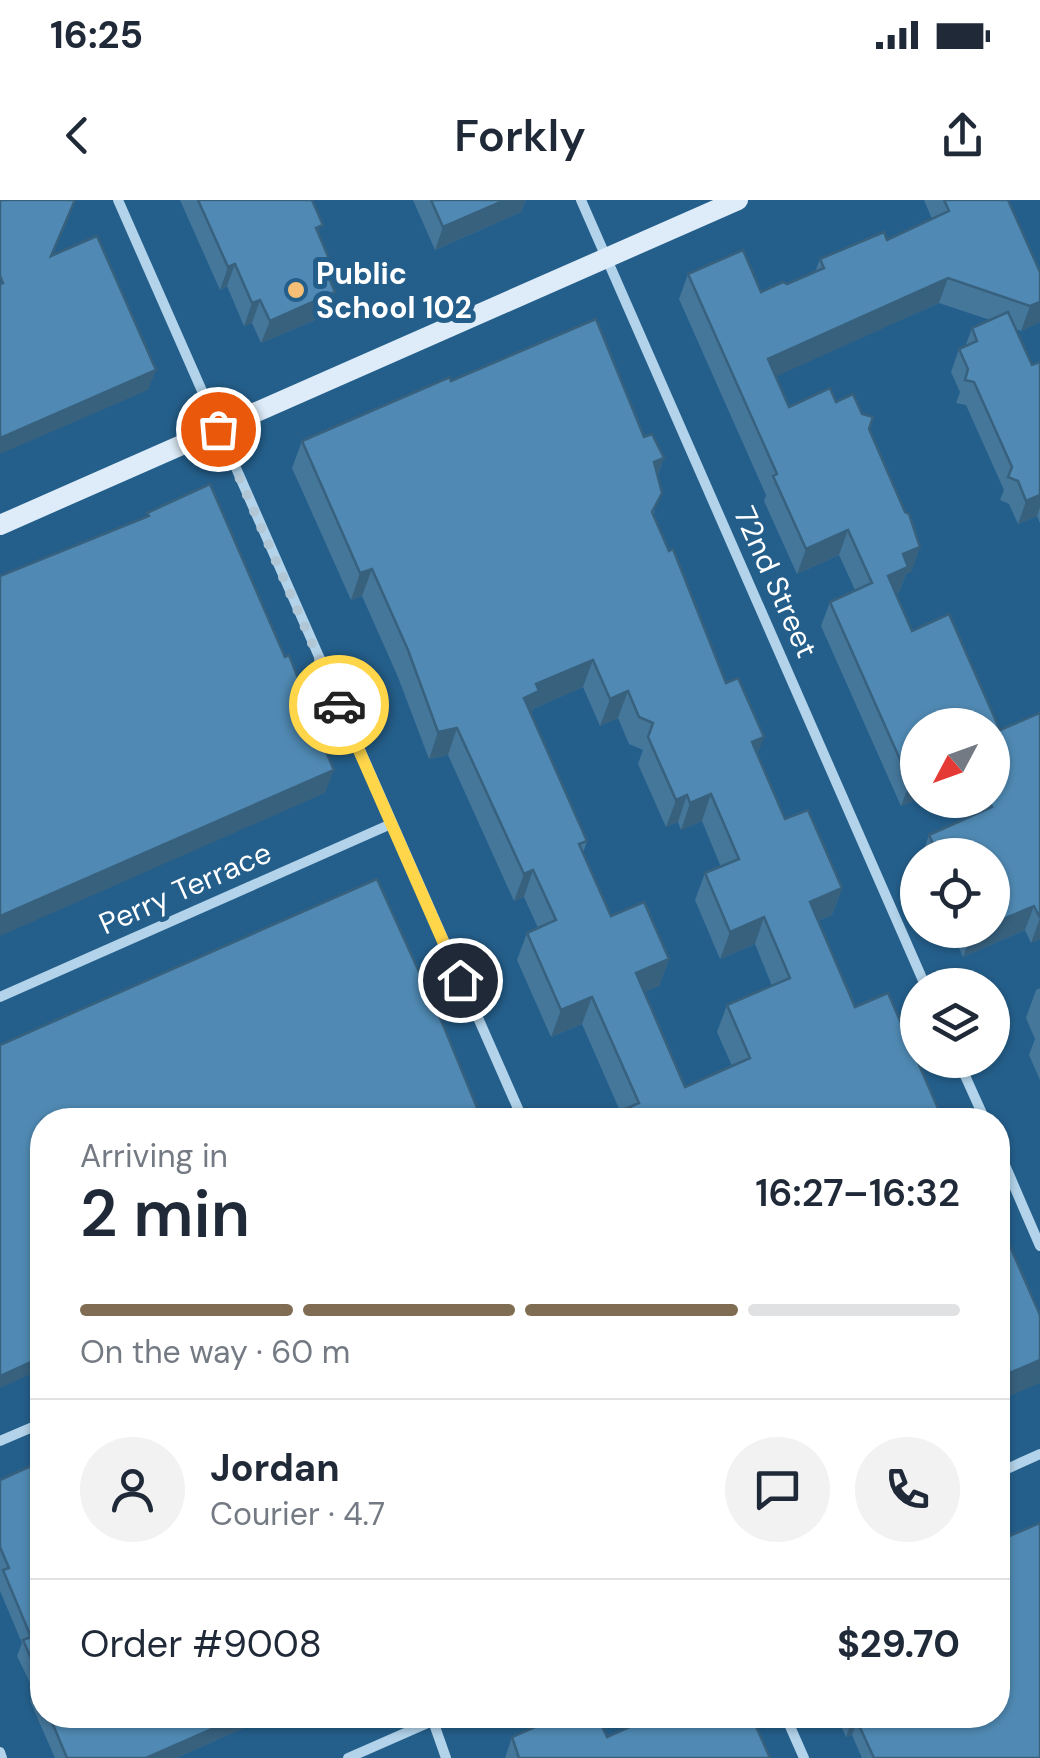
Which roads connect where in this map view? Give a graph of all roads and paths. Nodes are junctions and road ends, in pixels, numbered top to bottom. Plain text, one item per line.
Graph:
1 (118, 200) edge
2 (581, 200) edge
3 (738, 200) edge
4 (606, 257) junction
5 (218, 429) junction
6 (0, 526) edge
7 (391, 824) junction
8 (919, 968) edge
9 (0, 997) edge
10 (966, 1078) edge
11 (518, 1108) edge
12 (980, 1108) edge
13 (1010, 1177) edge
14 (1040, 1246) edge
15 (30, 1427) edge
16 (0, 1441) edge
17 (1040, 1454) edge
18 (1010, 1467) edge
19 (417, 1728) edge
20 (435, 1728) edge
21 (791, 1728) edge
22 (348, 1758) edge
23 (446, 1758) edge
24 (804, 1758) edge

1 - 5 street
2 - 4 street, 72nd Street
3 - 4 street
4 - 5 street
4 - 8 street, 72nd Street
5 - 6 street
5 - 7 street
7 - 9 street, Perry Terrace
7 - 11 street
10 - 12 street
13 - 14 street
15 - 16 street
17 - 18 street
19 - 22 street
20 - 23 street
21 - 24 street

